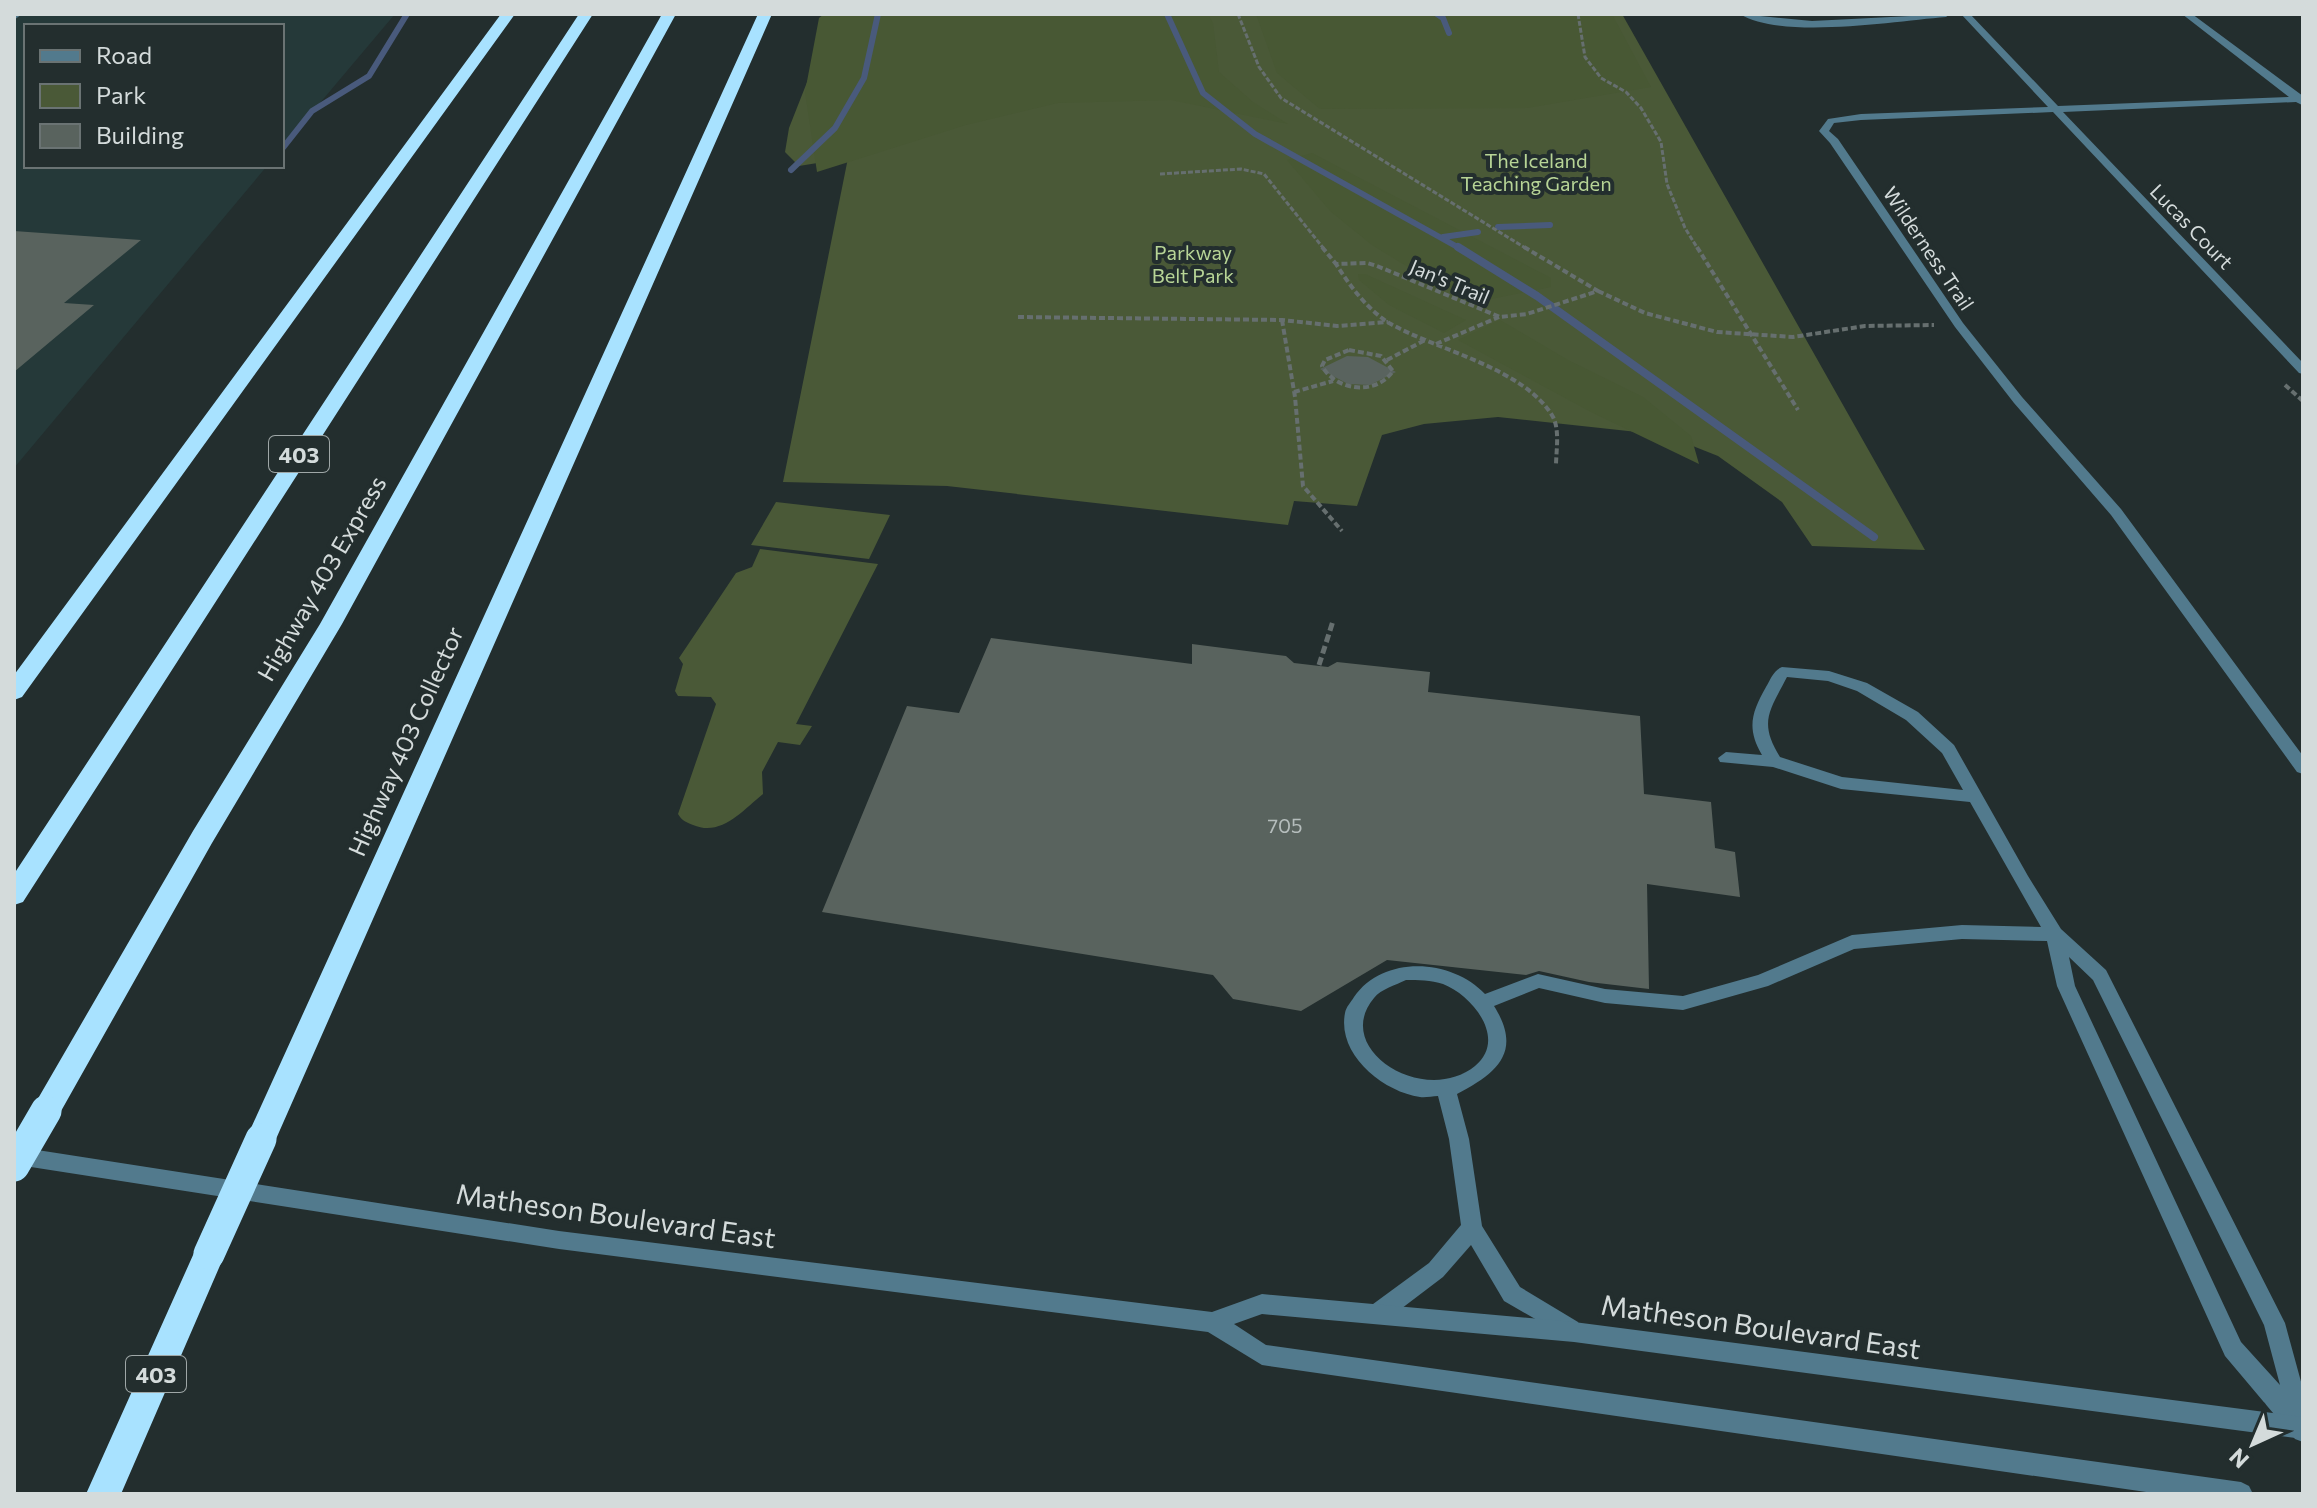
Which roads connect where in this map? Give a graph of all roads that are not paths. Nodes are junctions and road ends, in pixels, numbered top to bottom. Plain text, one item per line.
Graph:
1 (508, 14) edge
2 (586, 14) edge
3 (669, 14) edge
4 (765, 14) edge
5 (1744, 14) edge
6 (1946, 14) edge
7 (1965, 14) edge
8 (2186, 14) edge
9 (2301, 101) edge
10 (2053, 108) junction
11 (2303, 370) edge
12 (14, 692) edge
13 (1726, 758) dead end
14 (1774, 761) junction
15 (2303, 768) edge
16 (1976, 797) junction
17 (14, 895) edge
18 (2055, 934) junction
19 (1483, 1002) junction
20 (1446, 1089) junction
21 (14, 1155) edge
22 (14, 1166) edge
23 (1472, 1228) junction
24 (1377, 1314) junction
25 (1212, 1322) junction
26 (1574, 1332) junction
27 (2303, 1429) edge
28 (103, 1494) edge
29 (2241, 1494) edge

1 - 12 highway
2 - 17 highway, 403
3 - 22 highway, Highway 403 Express, bridge
4 - 28 highway, Highway 403 Collector / 403, bridge
5 - 6 street
7 - 10 street, Lucas Court
8 - 9 street
9 - 10 street, Wilderness Trail
10 - 11 street, Lucas Court
10 - 15 street, Wilderness Trail
13 - 14 street
14 - 16 street
14 - 16 street
16 - 18 street
18 - 19 street
18 - 27 street
18 - 27 street
19 - 20 street
19 - 20 street
20 - 23 street
21 - 25 street, Matheson Boulevard East
23 - 24 street
23 - 26 street
24 - 25 street, Matheson Boulevard East
24 - 26 street, Matheson Boulevard East
25 - 29 street, Matheson Boulevard East
26 - 27 street, Matheson Boulevard East

